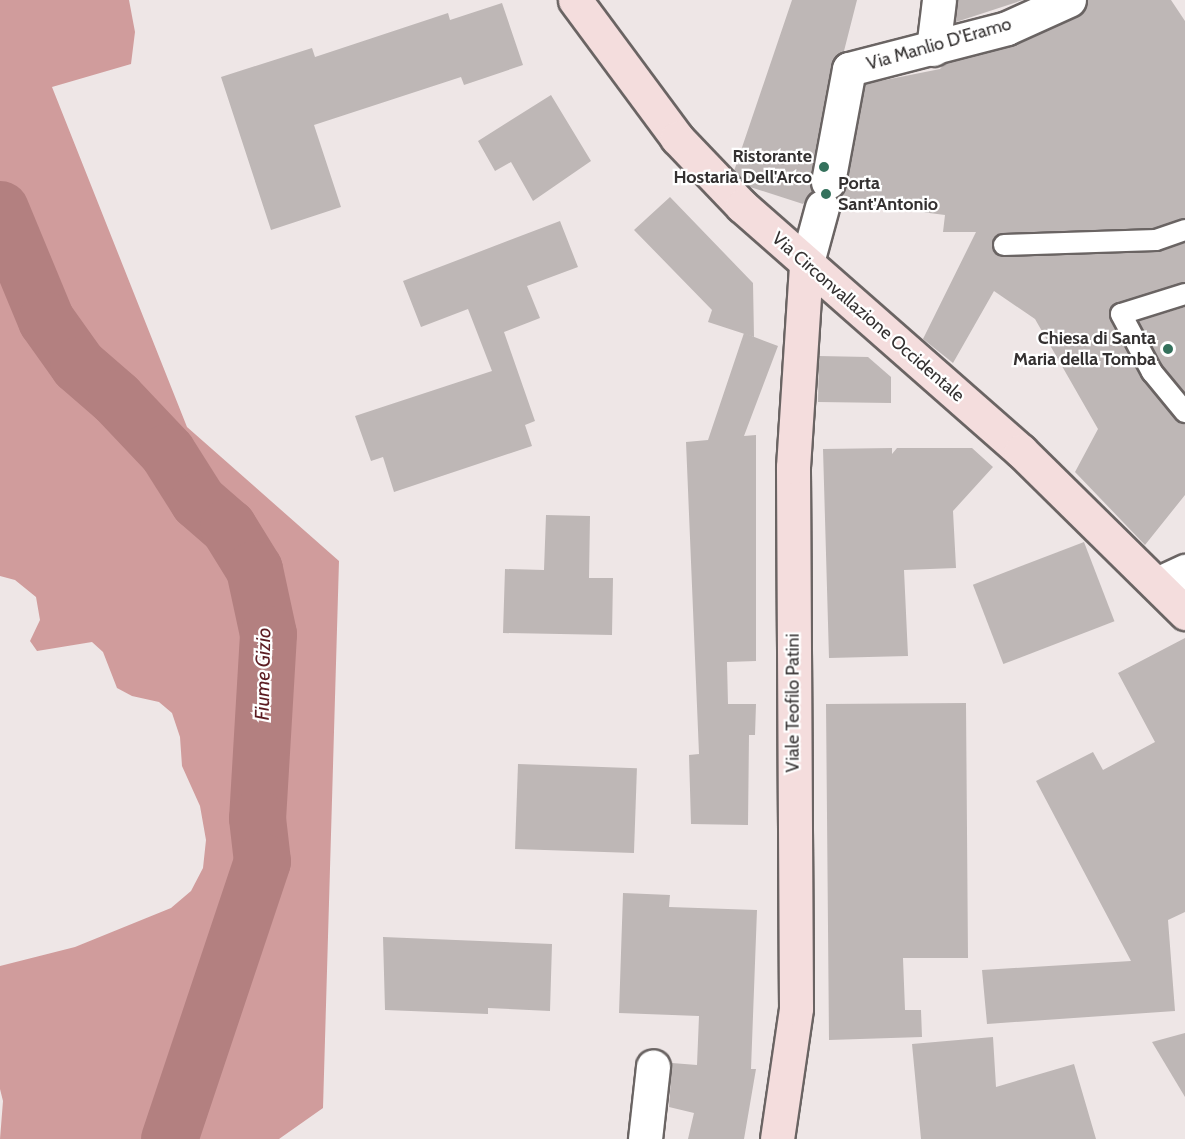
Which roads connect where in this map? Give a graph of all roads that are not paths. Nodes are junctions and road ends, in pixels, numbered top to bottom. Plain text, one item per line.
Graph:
1 (575, 0) edge
2 (939, 0) edge
3 (1069, 0) edge
4 (933, 49) junction
5 (1185, 230) edge
6 (1004, 245) dead end
7 (806, 266) junction
8 (1185, 294) edge
9 (1185, 412) edge
10 (1172, 577) edge
11 (1185, 613) edge
12 (653, 1066) dead end
13 (645, 1139) edge
14 (777, 1139) edge

1 - 7 main road, Via Circonvallazione Occidentale
2 - 4 street
3 - 4 street, Via Manlio D'Eramo
4 - 7 street, Via Manlio D'Eramo
5 - 6 lane
7 - 10 main road, Via Circonvallazione Occidentale
7 - 14 main road, Viale Teofilo Patini
8 - 9 lane
10 - 11 main road, Via Circonvallazione Occidentale
12 - 13 street

